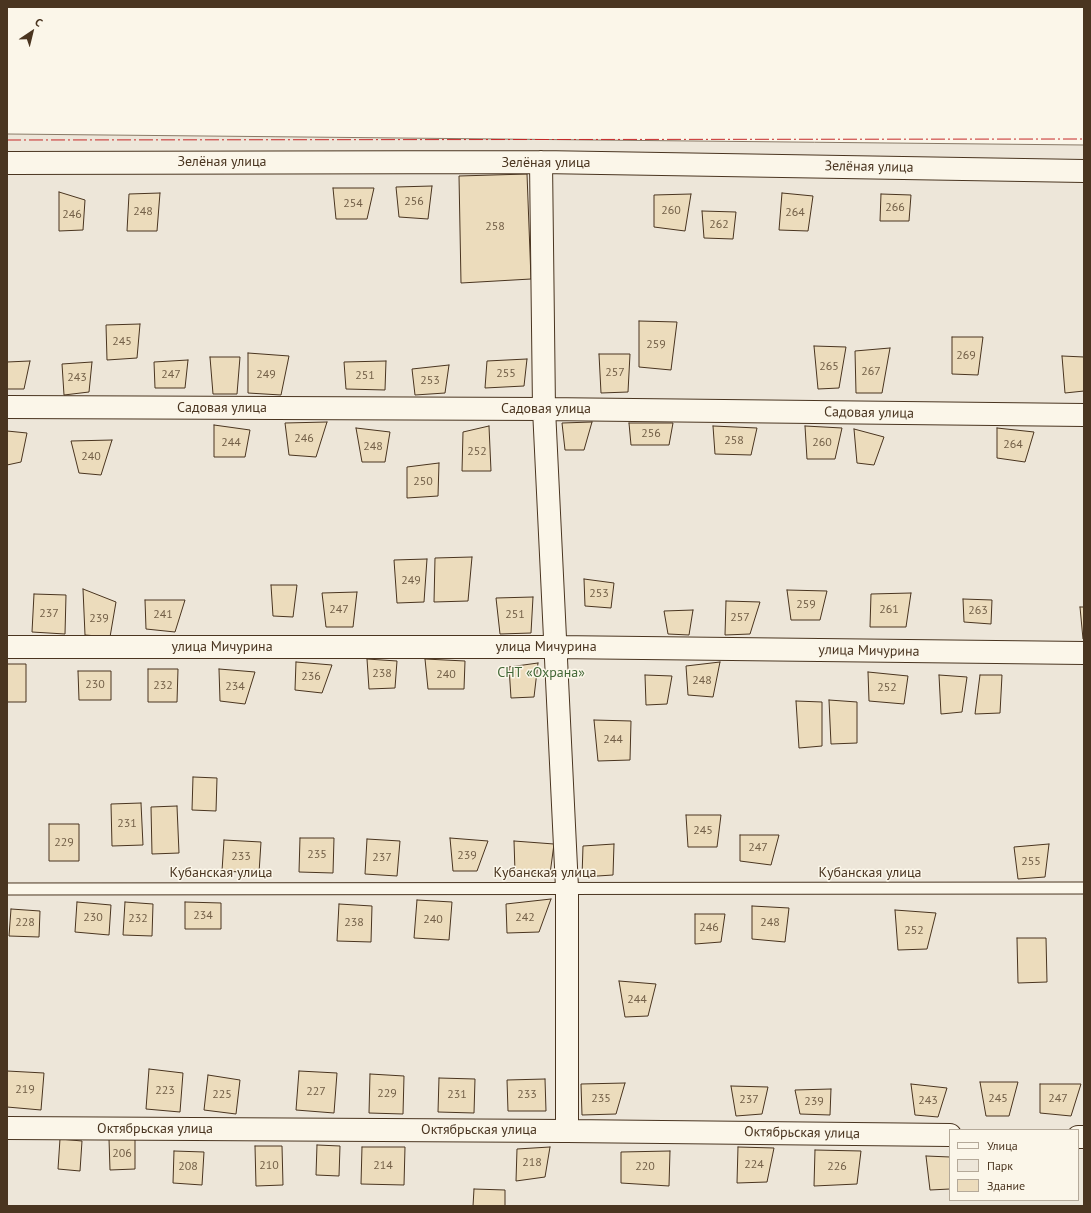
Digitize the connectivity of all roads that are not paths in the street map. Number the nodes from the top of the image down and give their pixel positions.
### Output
1 (7, 162) edge
2 (541, 162) junction
3 (1084, 171) edge
4 (7, 407) edge
5 (544, 409) junction
6 (1084, 415) edge
7 (7, 647) edge
8 (555, 647) junction
9 (1084, 654) edge
10 (567, 888) junction
11 (1084, 888) edge
12 (7, 889) edge
13 (7, 1128) edge
14 (567, 1131) junction
15 (949, 1135) edge

1 - 2 street, Зелёная улица
2 - 3 street, Зелёная улица
2 - 5 street
4 - 5 street, Садовая улица
5 - 6 street, Садовая улица
5 - 8 street
7 - 8 street, улица Мичурина
8 - 9 street, улица Мичурина
8 - 10 street
10 - 11 lane, Кубанская улица
10 - 12 lane, Кубанская улица
10 - 14 street
13 - 14 street, Октябрьская улица
14 - 15 street, Октябрьская улица

